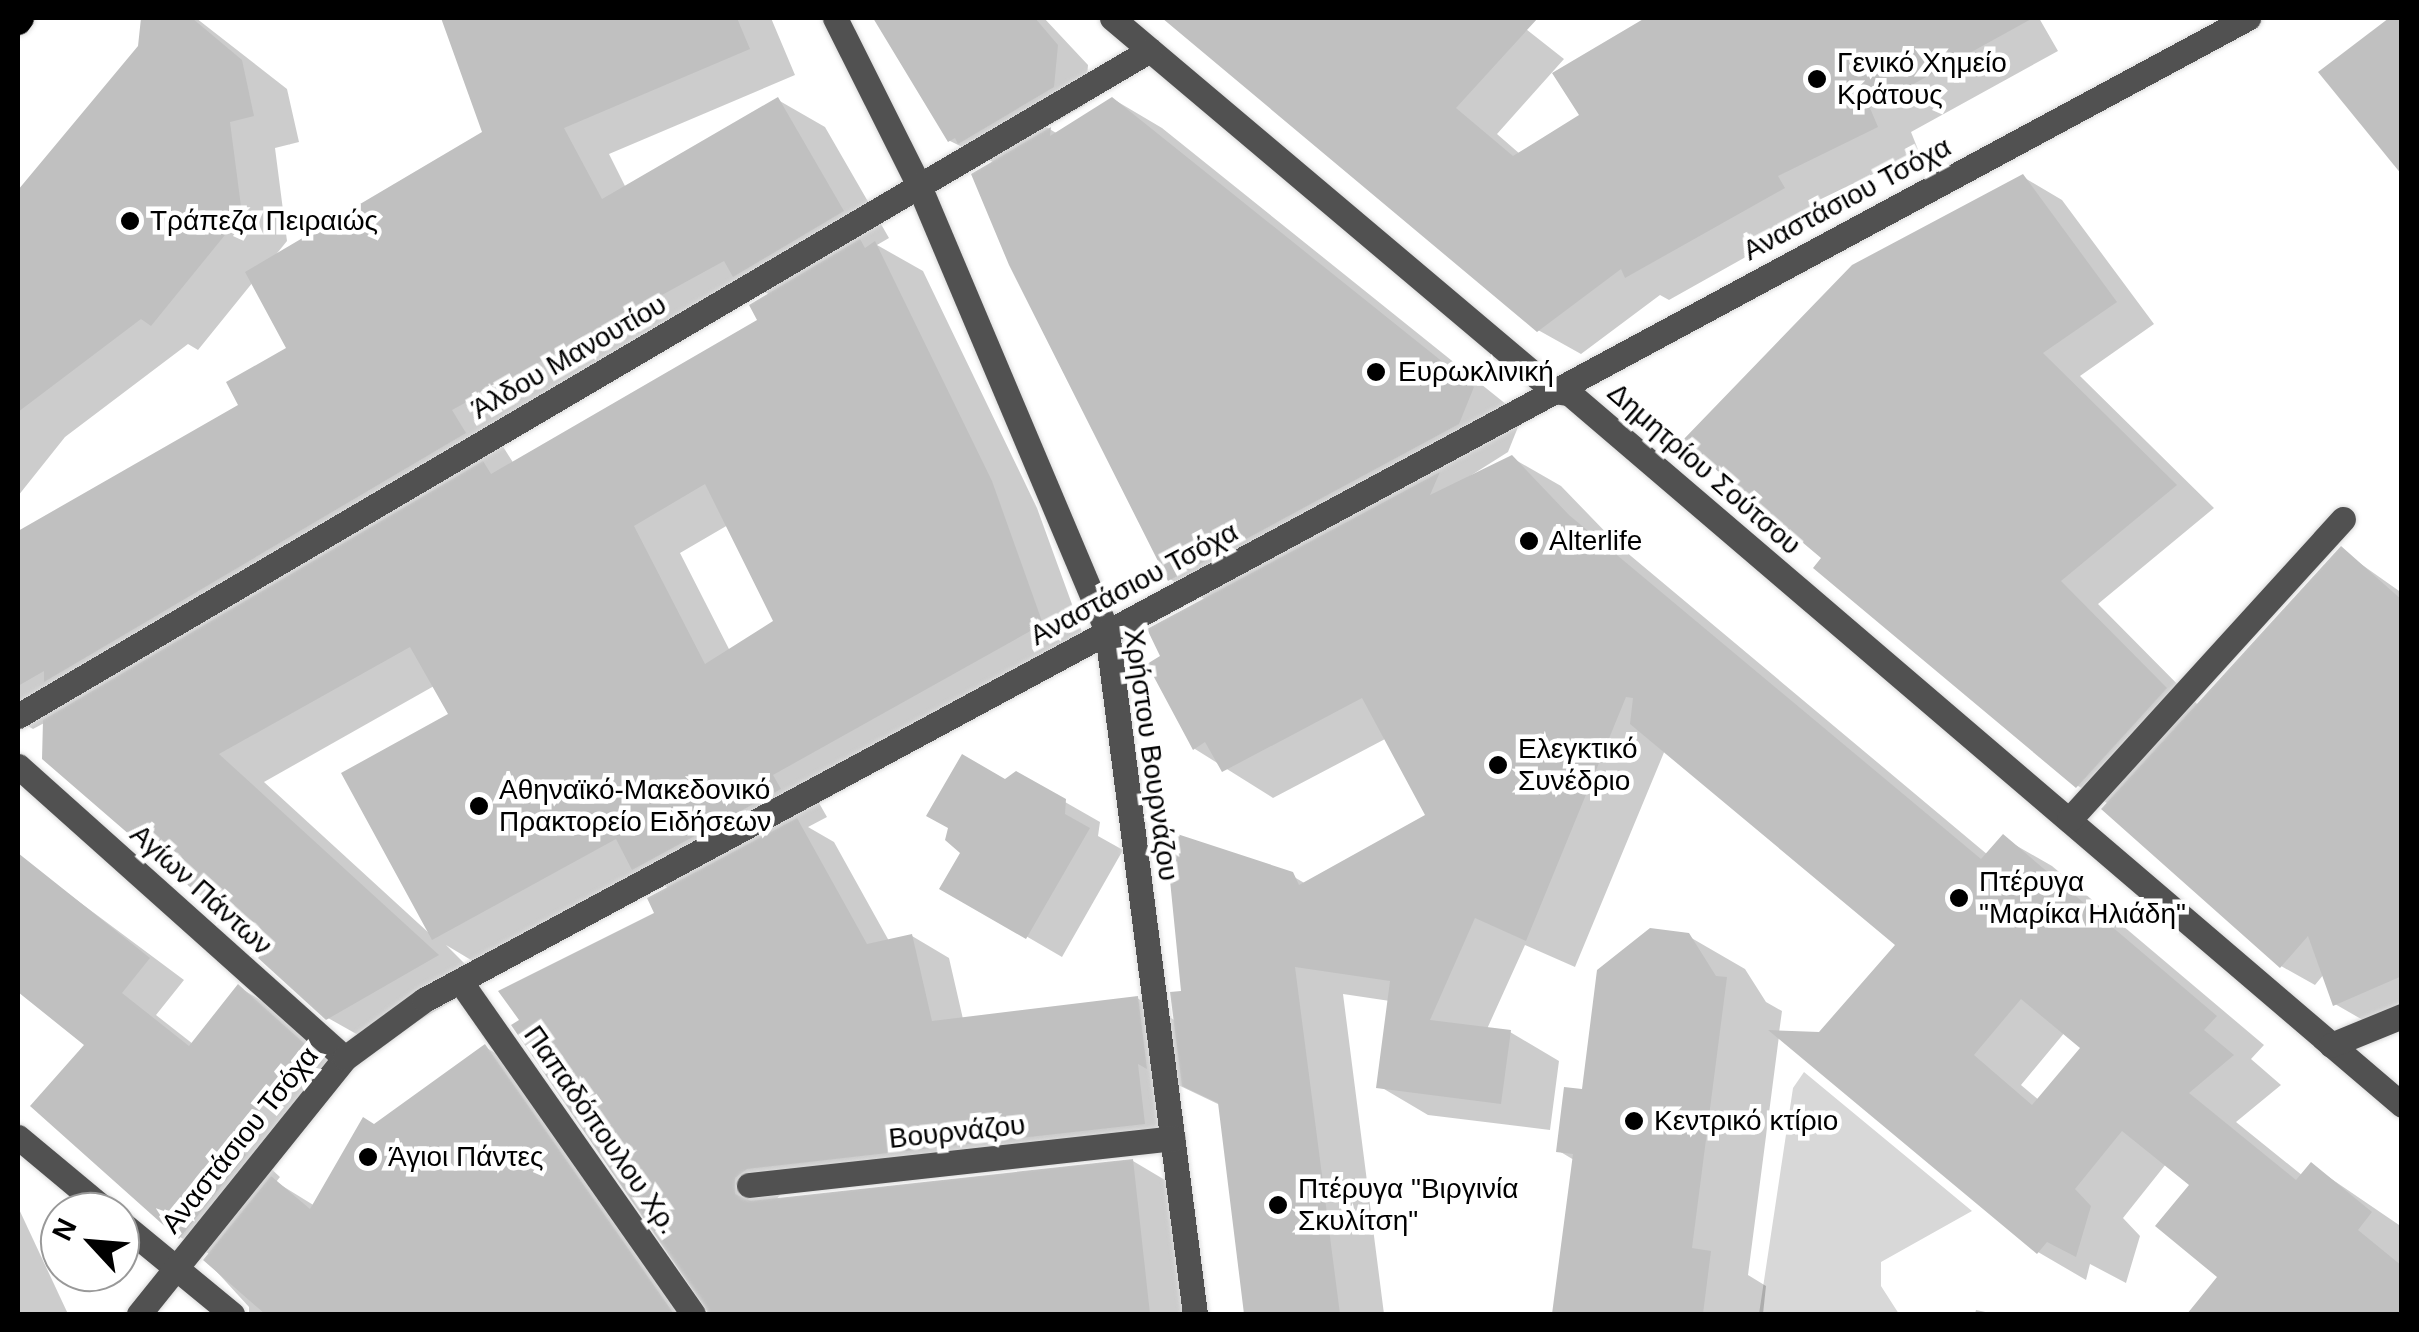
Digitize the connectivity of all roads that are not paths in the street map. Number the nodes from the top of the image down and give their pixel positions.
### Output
1 (835, 18) edge
2 (1112, 18) edge
3 (2248, 18) edge
4 (1150, 50) junction
5 (918, 186) junction
6 (1554, 392) junction
7 (2343, 519) dead end
8 (1107, 632) junction
9 (18, 716) edge
10 (18, 766) edge
11 (2069, 820) junction
12 (460, 980) junction
13 (2402, 1016) edge
14 (2331, 1045) junction
15 (345, 1058) junction
16 (2402, 1105) edge
17 (18, 1137) edge
18 (1172, 1138) junction
19 (749, 1186) dead end
20 (84, 1192) edge
21 (140, 1238) edge
22 (176, 1268) junction
23 (139, 1314) edge
24 (232, 1314) edge
25 (693, 1314) edge
26 (1195, 1314) edge

1 - 5 street, Χρήστου Βουρνάζου
2 - 4 street, Δημητρίου Σούτσου
3 - 6 street, Αναστάσιου Τσόχα
4 - 5 street, Άλδου Μανουτίου
4 - 6 street, Δημητρίου Σούτσου
5 - 8 street, Χρήστου Βουρνάζου
5 - 9 street, Άλδου Μανουτίου
6 - 8 street, Αναστάσιου Τσόχα
6 - 11 street, Δημητρίου Σούτσου
7 - 11 street
8 - 12 street, Αναστάσιου Τσόχα
8 - 18 street, Χρήστου Βουρνάζου
10 - 15 street, Αγίων Πάντων
11 - 14 street, Δημητρίου Σούτσου
12 - 15 street, Αναστάσιου Τσόχα
12 - 25 street, Παπαδόπουλου Χρ.
13 - 14 street
14 - 16 street, Δημητρίου Σούτσου
15 - 22 street, Αναστάσιου Τσόχα
17 - 20 street
18 - 19 street, Βουρνάζου
18 - 26 street, Χρήστου Βουρνάζου
21 - 22 street
22 - 23 street, Αναστάσιου Τσόχα
22 - 24 street

